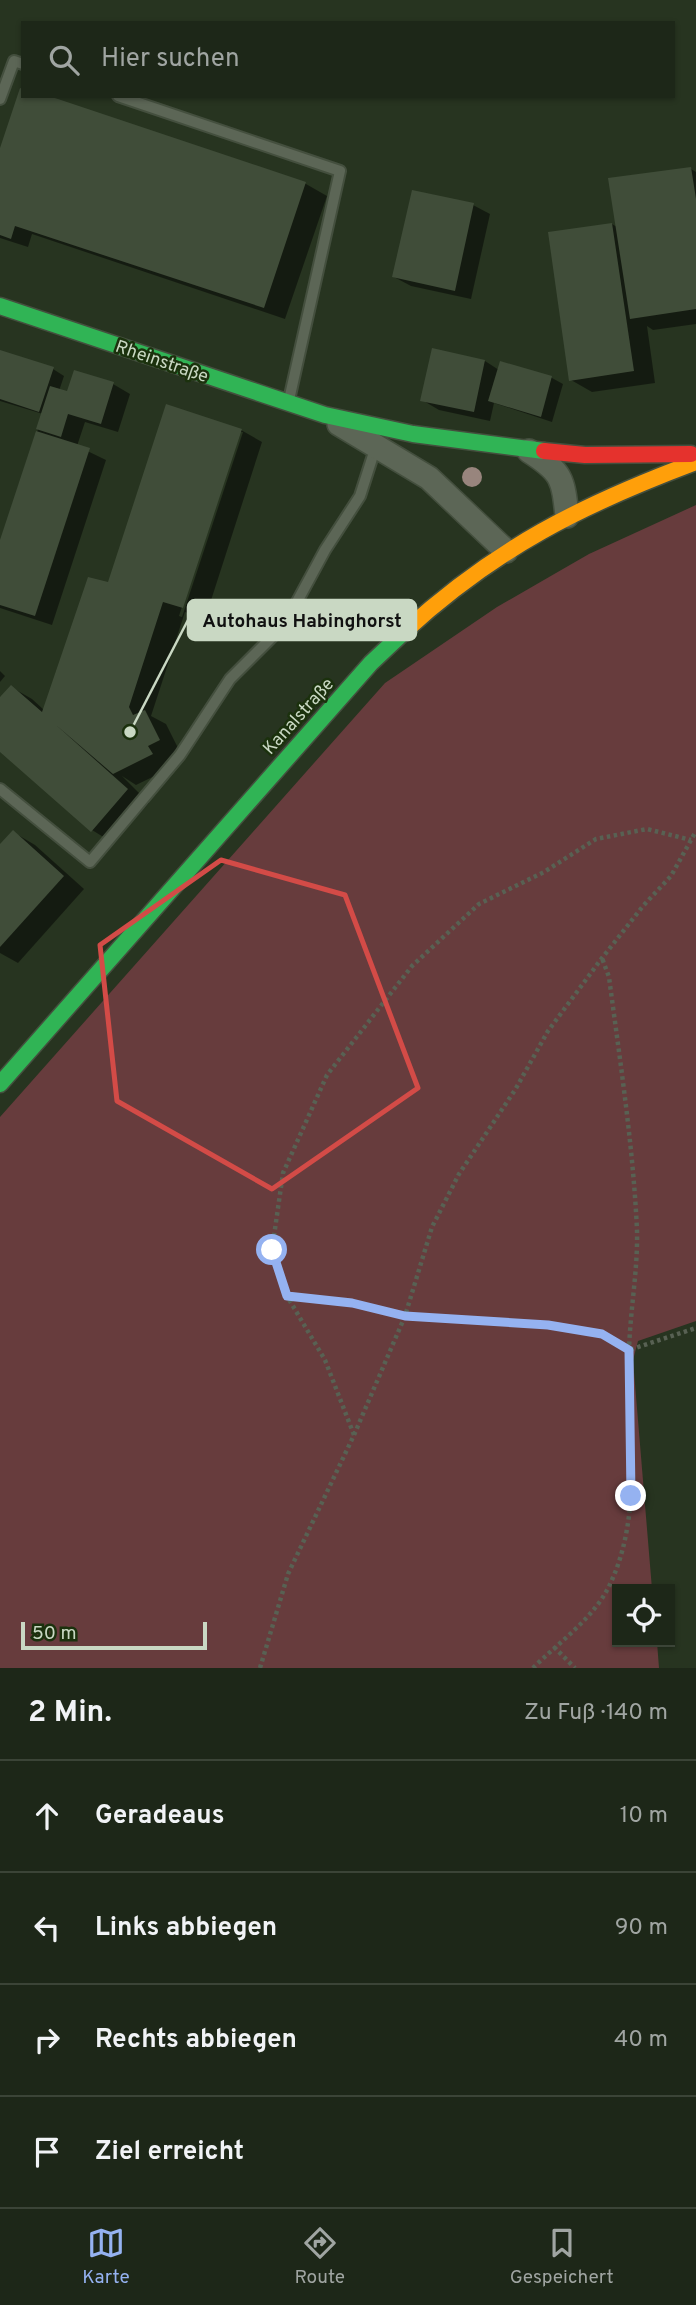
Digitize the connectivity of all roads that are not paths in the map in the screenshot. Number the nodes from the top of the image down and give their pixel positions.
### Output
1 (21, 63) edge
2 (124, 98) edge
3 (0, 99) edge
4 (0, 306) edge
5 (288, 403) junction
6 (325, 415) junction
7 (376, 446) junction
8 (527, 450) junction
9 (696, 453) edge
10 (696, 462) edge
11 (567, 516) junction
12 (506, 551) junction
13 (0, 789) edge
14 (0, 1084) edge

1 - 3 lane
2 - 5 lane
4 - 5 main road, Rheinstraße
5 - 6 main road, Rheinstraße
6 - 7 street, Rheinstraße
6 - 8 main road, Rheinstraße
7 - 12 street, Rheinstraße
7 - 13 lane
8 - 9 main road, Rheinstraße
8 - 11 street, Rheinstraße
10 - 11 main road, Kanalstraße
11 - 12 main road, Kanalstraße
12 - 14 main road, Kanalstraße

